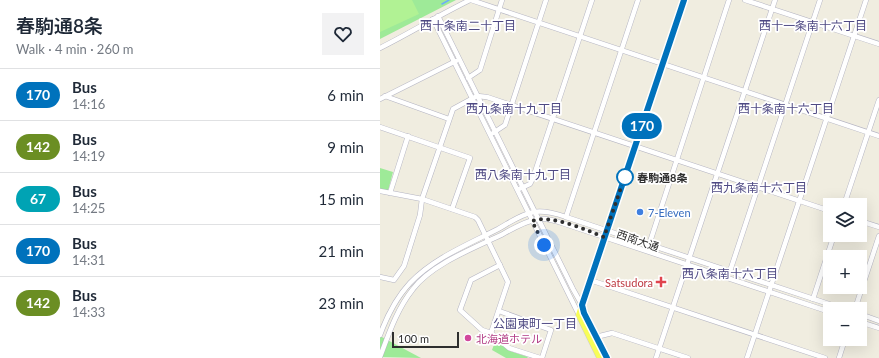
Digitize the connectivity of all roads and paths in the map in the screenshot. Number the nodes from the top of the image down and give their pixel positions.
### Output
1 (471, 0) edge
2 (502, 0) edge
3 (546, 0) edge
4 (592, 0) edge
5 (638, 0) edge
6 (684, 0) edge
7 (729, 0) edge
8 (745, 0) edge
9 (775, 0) edge
10 (820, 0) edge
11 (866, 0) edge
12 (772, 9) junction
13 (499, 10) junction
14 (438, 16) junction
15 (433, 19) junction
16 (539, 22) junction
17 (813, 22) junction
18 (854, 36) junction
19 (580, 37) junction
20 (879, 44) edge
21 (380, 48) edge
22 (622, 51) junction
23 (459, 60) junction
24 (454, 62) junction
25 (663, 64) junction
26 (468, 78) junction
27 (704, 78) junction
28 (745, 91) junction
29 (382, 97) edge
30 (474, 97) junction
31 (879, 100) edge
32 (512, 105) junction
33 (786, 105) junction
34 (449, 118) junction
35 (554, 119) junction
36 (827, 119) junction
37 (380, 127) edge
38 (495, 132) junction
39 (594, 132) junction
40 (868, 132) junction
41 (490, 135) junction
42 (408, 136) junction
43 (879, 136) edge
44 (635, 146) junction
45 (440, 147) junction
46 (676, 160) junction
47 (718, 174) junction
48 (759, 187) junction
49 (519, 189) junction
50 (380, 191) edge
51 (390, 193) junction
52 (846, 198) edge
53 (422, 199) junction
54 (800, 201) junction
55 (823, 209) edge
56 (452, 210) junction
57 (534, 212) junction
58 (529, 214) junction
59 (566, 217) junction
60 (538, 219) junction
61 (532, 221) junction
62 (867, 223) edge
63 (879, 227) edge
64 (607, 230) junction
65 (485, 235) junction
66 (879, 236) edge
67 (604, 237) junction
68 (488, 241) junction
69 (832, 242) edge
70 (649, 245) junction
71 (690, 258) junction
72 (500, 265) junction
73 (688, 265) junction
74 (730, 272) junction
75 (380, 277) edge
76 (590, 280) junction
77 (772, 285) junction
78 (769, 292) junction
79 (813, 299) junction
80 (823, 302) edge
81 (857, 302) edge
82 (582, 305) junction
83 (672, 307) junction
84 (823, 310) edge
85 (499, 311) junction
86 (579, 315) junction
87 (867, 317) edge
88 (879, 321) edge
89 (867, 324) edge
90 (879, 328) edge
91 (491, 333) junction
92 (755, 334) junction
93 (380, 335) edge
94 (596, 337) junction
95 (842, 346) edge
96 (659, 348) junction
97 (381, 357) edge
98 (530, 357) edge
99 (541, 358) edge
100 (600, 358) edge
101 (607, 358) edge
102 (656, 358) edge
103 (688, 358) edge
104 (747, 358) edge
105 (825, 358) edge
106 (838, 358) edge

1 - 13 street
1 - 14 street
2 - 13 street
3 - 16 street
4 - 19 street
5 - 22 street
6 - 25 main road
7 - 27 street
8 - 12 street
9 - 12 street
10 - 17 street
11 - 18 street
12 - 17 street
12 - 28 street
13 - 16 street
13 - 26 street
14 - 15 street
14 - 23 street
15 - 21 street
15 - 24 street
16 - 19 street
16 - 32 street
17 - 18 street
17 - 33 street
18 - 20 street
18 - 36 street
19 - 22 street
19 - 35 street
22 - 25 street
22 - 39 street
23 - 24 street
23 - 26 street
24 - 29 street
24 - 30 street
25 - 27 street
25 - 44 main road
26 - 30 street
27 - 28 street
27 - 46 street
28 - 33 street
28 - 47 street
29 - 34 street
30 - 32 street
30 - 34 street
30 - 38 street
30 - 41 street
31 - 40 street
32 - 35 street
32 - 38 street
33 - 36 street
33 - 48 street
34 - 45 street
35 - 39 street
35 - 49 street
36 - 40 street
36 - 54 street
37 - 42 street
38 - 41 street
38 - 49 street
39 - 44 street
39 - 59 street
40 - 43 street
40 - 52 street
41 - 49 street
42 - 45 street
42 - 51 street
44 - 46 street
44 - 64 main road
45 - 53 street
45 - 56 street
46 - 47 street
46 - 70 street
47 - 48 street
47 - 71 street
48 - 54 street
48 - 74 street
49 - 57 street
49 - 58 street
50 - 51 street
51 - 53 street
53 - 56 street
53 - 75 street
54 - 55 street
54 - 77 street
56 - 65 street
57 - 58 street, 西南大通
57 - 59 street, 西南大通
57 - 60 street
58 - 61 street
58 - 65 street, 西南大通
59 - 64 street, 西南大通
60 - 61 street, 西南大通
60 - 67 street, 西南大通
60 - 82 street
61 - 68 street, 西南大通
61 - 86 street
62 - 63 street
64 - 67 main road
64 - 70 street, 西南大通
65 - 68 street
65 - 93 street, 西南大通
66 - 81 street
67 - 73 street, 西南大通
67 - 76 main road
68 - 72 street
68 - 97 street, 西南大通
69 - 79 street
70 - 71 street, 西南大通
71 - 73 street
71 - 74 street, 西南大通
72 - 85 street
72 - 91 street
73 - 78 street, 西南大通
73 - 83 street
74 - 77 street, 西南大通
76 - 82 main road
76 - 83 street
77 - 78 street
77 - 79 street, 西南大通
78 - 84 street, 西南大通
78 - 92 street
79 - 80 street, 西南大通
82 - 86 main road
82 - 94 main road
83 - 92 street
83 - 96 street
85 - 91 street
85 - 99 street
86 - 100 main road
87 - 88 street
89 - 90 street
91 - 98 street
92 - 104 street
92 - 105 street
94 - 96 street
94 - 101 main road
95 - 106 street
96 - 102 street
96 - 103 street
98 - 99 street

